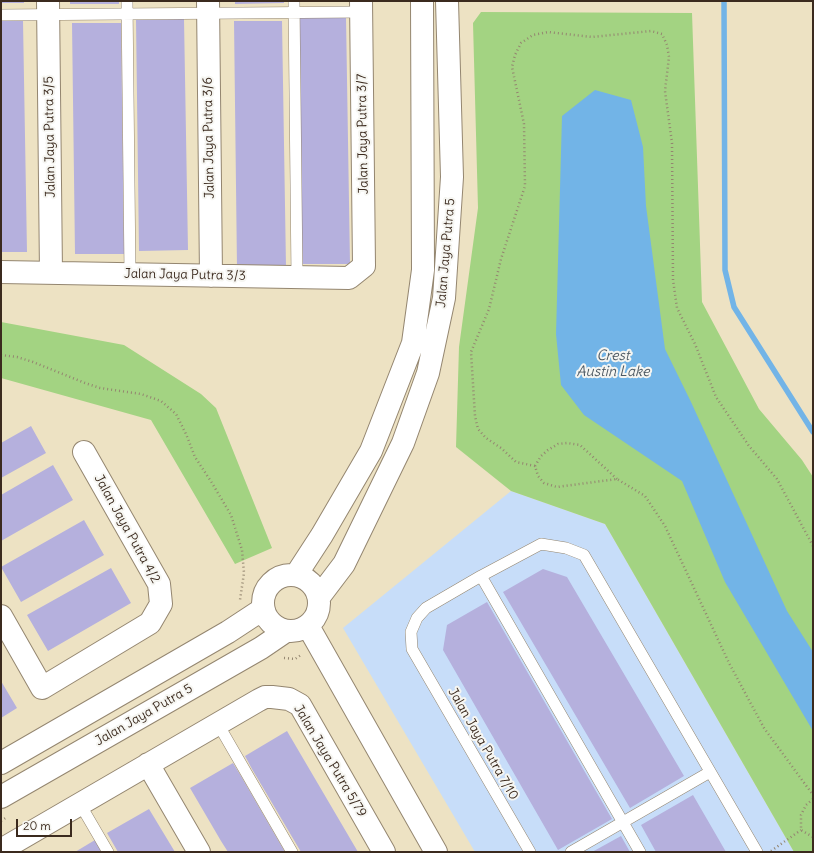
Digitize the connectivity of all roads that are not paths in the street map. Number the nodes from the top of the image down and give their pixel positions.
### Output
1 (127, 1) edge
2 (294, 1) edge
3 (422, 1) edge
4 (447, 1) edge
5 (208, 7) edge
6 (361, 7) edge
7 (48, 8) edge
8 (294, 13) junction
9 (1, 14) edge
10 (127, 14) junction
11 (364, 266) joint
12 (1, 272) edge
13 (52, 273) junction
14 (130, 274) junction
15 (211, 276) junction
16 (297, 277) junction
17 (84, 452) dead end
18 (296, 575) junction
19 (481, 576) junction
20 (319, 597) junction
21 (264, 609) junction
22 (1, 616) edge
23 (308, 626) junction
24 (286, 631) junction
25 (218, 724) junction
26 (1, 763) edge
27 (148, 764) junction
28 (710, 772) junction
29 (1, 797) edge
30 (80, 804) junction
31 (623, 822) junction
32 (7, 849) edge
33 (108, 852) edge
34 (199, 852) edge
35 (292, 852) edge
36 (384, 852) edge
37 (436, 852) edge
38 (530, 852) edge
39 (571, 852) edge
40 (640, 852) edge
41 (757, 852) edge

1 - 10 lane
2 - 8 lane
3 - 18 street, Jalan Jaya Putra 5
4 - 20 street, Jalan Jaya Putra 5
5 - 8 lane
5 - 10 lane
5 - 15 street, Jalan Jaya Putra 3/6
6 - 8 lane
6 - 11 street, Jalan Jaya Putra 3/7
7 - 9 lane
7 - 10 lane
7 - 13 street, Jalan Jaya Putra 3/5
8 - 16 lane
10 - 14 lane
11 - 16 street, Jalan Jaya Putra 3/3
12 - 13 street, Jalan Jaya Putra 3/3
13 - 14 street, Jalan Jaya Putra 3/3
14 - 15 street, Jalan Jaya Putra 3/3
15 - 16 street, Jalan Jaya Putra 3/3
17 - 22 street, Jalan Jaya Putra 4/2
18 - 20 street
18 - 21 street
19 - 28 lane
19 - 31 lane
19 - 38 lane, Jalan Jaya Putra 7/10
20 - 23 street
21 - 24 street
21 - 26 street
23 - 24 street
23 - 37 street
24 - 29 street, Jalan Jaya Putra 5
25 - 27 street
25 - 35 lane
25 - 36 street, Jalan Jaya Putra 5/79
27 - 30 street
27 - 34 street
28 - 31 lane
28 - 41 lane
30 - 32 street
30 - 33 lane
31 - 39 lane
31 - 40 lane

